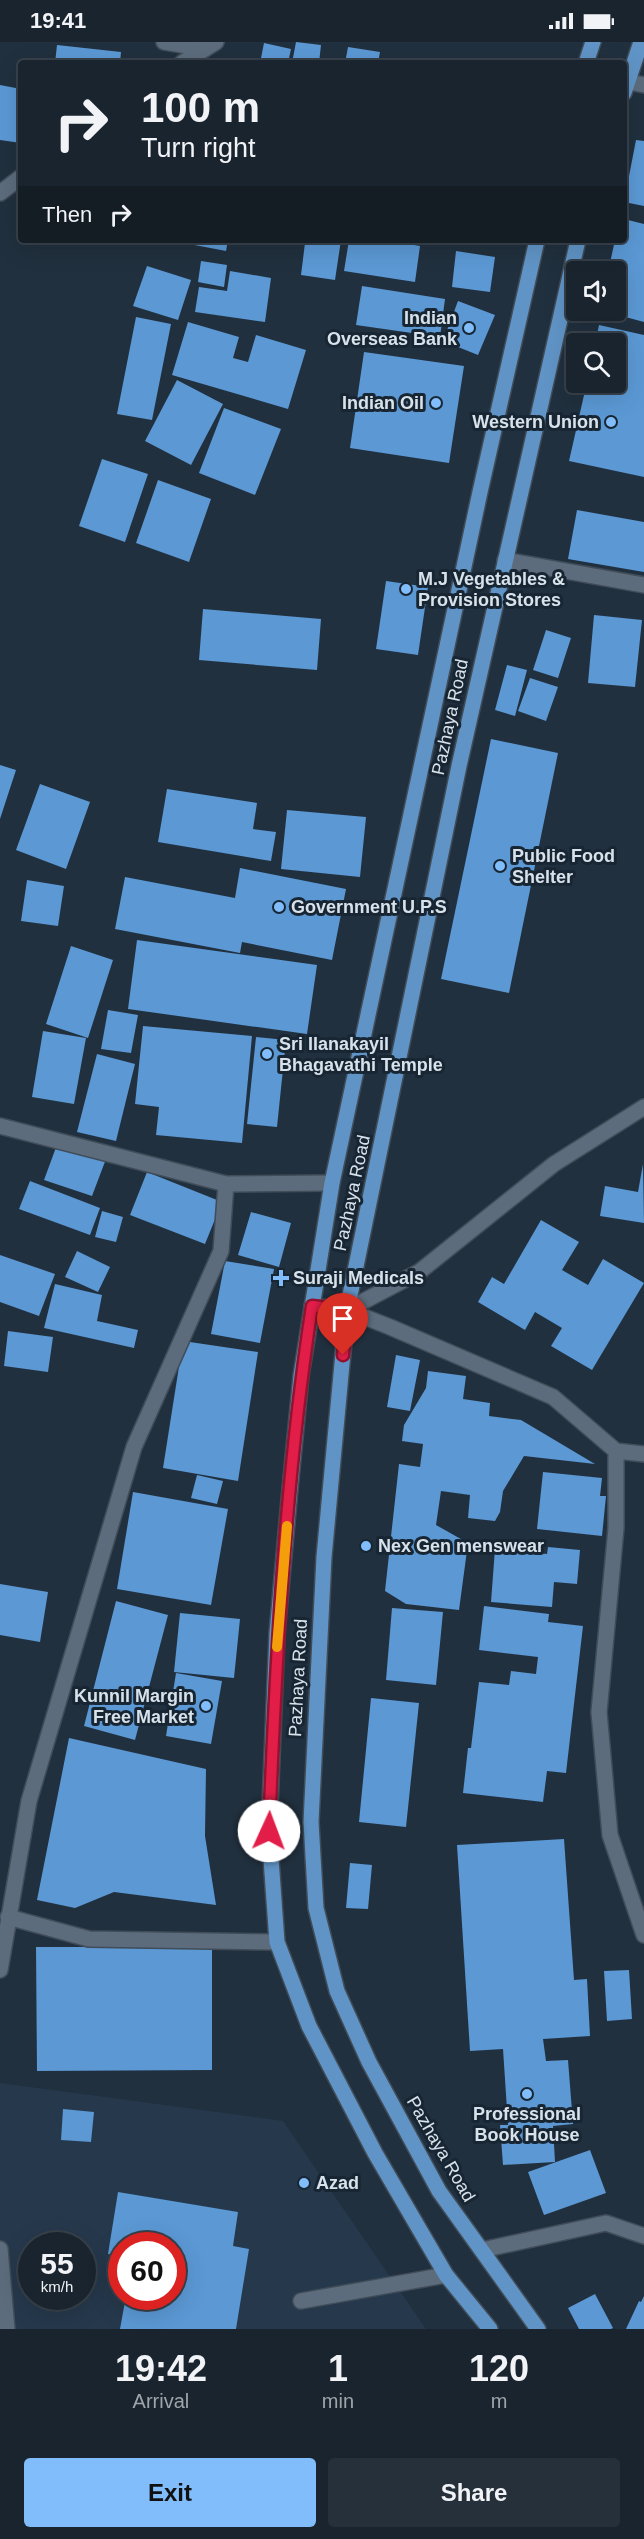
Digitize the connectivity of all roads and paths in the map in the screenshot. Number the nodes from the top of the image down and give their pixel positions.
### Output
1 (164, 42) edge
2 (593, 42) edge
3 (641, 42) edge
4 (210, 46) edge
5 (187, 60) edge
6 (587, 60) edge
7 (627, 84) edge
8 (644, 85) edge
9 (627, 87) edge
10 (18, 179) edge
11 (0, 193) edge
12 (536, 243) edge
13 (577, 243) edge
14 (505, 560) junction
15 (644, 585) edge
16 (644, 1107) edge
17 (0, 1126) edge
18 (332, 1183) junction
19 (226, 1184) junction
20 (312, 1306) junction
21 (347, 1310) junction
22 (616, 1451) junction
23 (644, 1454) edge
24 (8, 1917) junction
25 (644, 1935) edge
26 (277, 1942) junction
27 (0, 1970) edge
28 (644, 2236) edge
29 (0, 2249) edge
30 (482, 2250) junction
31 (446, 2275) junction
32 (301, 2301) dead end
33 (8, 2329) edge
34 (490, 2329) edge
35 (538, 2329) edge

1 - 4 street
2 - 6 main road
3 - 7 main road
4 - 5 street
8 - 9 street
10 - 11 street
12 - 18 main road
13 - 14 main road, Pazhaya Road
14 - 15 street
14 - 21 main road, Pazhaya Road
16 - 21 street
17 - 19 street
18 - 19 street
18 - 20 main road
19 - 24 street
20 - 21 street
20 - 26 main road
21 - 22 street
21 - 30 main road, Pazhaya Road
22 - 23 street
22 - 25 street
24 - 26 street
24 - 27 street
26 - 31 main road
28 - 30 street
29 - 33 street
30 - 35 main road, Pazhaya Road
31 - 32 street
31 - 34 main road

